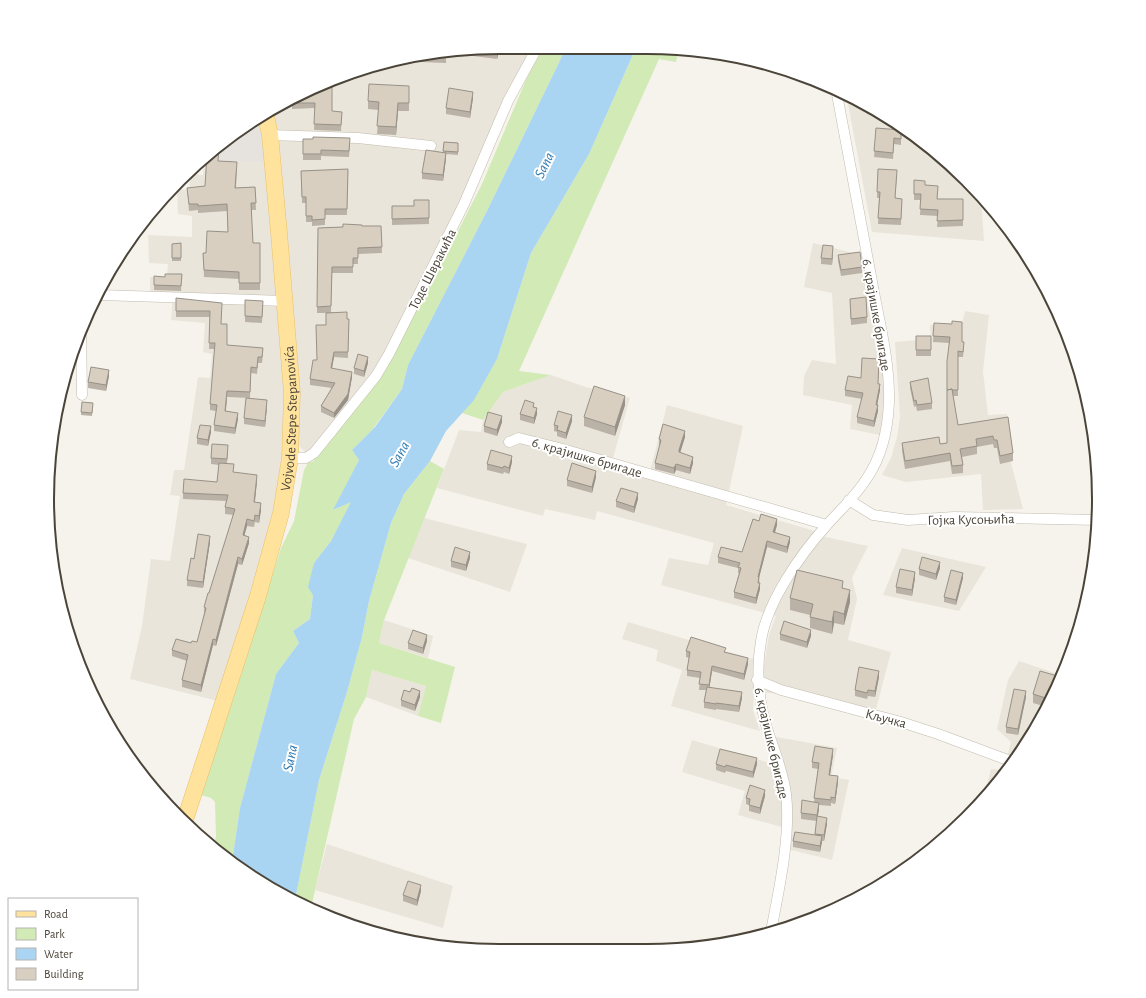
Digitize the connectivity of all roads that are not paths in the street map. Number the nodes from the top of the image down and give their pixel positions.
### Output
1 (534, 54) edge
2 (838, 97) edge
3 (267, 120) edge
4 (270, 136) junction
5 (431, 146) dead end
6 (104, 295) edge
7 (284, 301) junction
8 (81, 347) edge
9 (82, 395) dead end
10 (509, 442) dead end
11 (290, 458) junction
12 (850, 500) junction
13 (1091, 520) edge
14 (827, 525) junction
15 (757, 680) junction
16 (1007, 760) edge
17 (186, 816) edge
18 (772, 926) edge

1 - 11 street, Тоде Швракића
2 - 12 street, 6. крајишке бригаде
3 - 4 main road, Vojvode Stepe Stepanovića
4 - 5 street
4 - 7 main road, Vojvode Stepe Stepanovića
6 - 7 street
7 - 11 main road, Vojvode Stepe Stepanovića
8 - 9 street
10 - 14 street, 6. крајишке бригаде
11 - 17 main road, Vojvode Stepe Stepanovića
12 - 13 street, Гојка Кусоњића
12 - 14 street, 6. крајишке бригаде
14 - 15 street, 6. крајишке бригаде
15 - 16 street, Кључка
15 - 18 street, 6. крајишке бригаде

